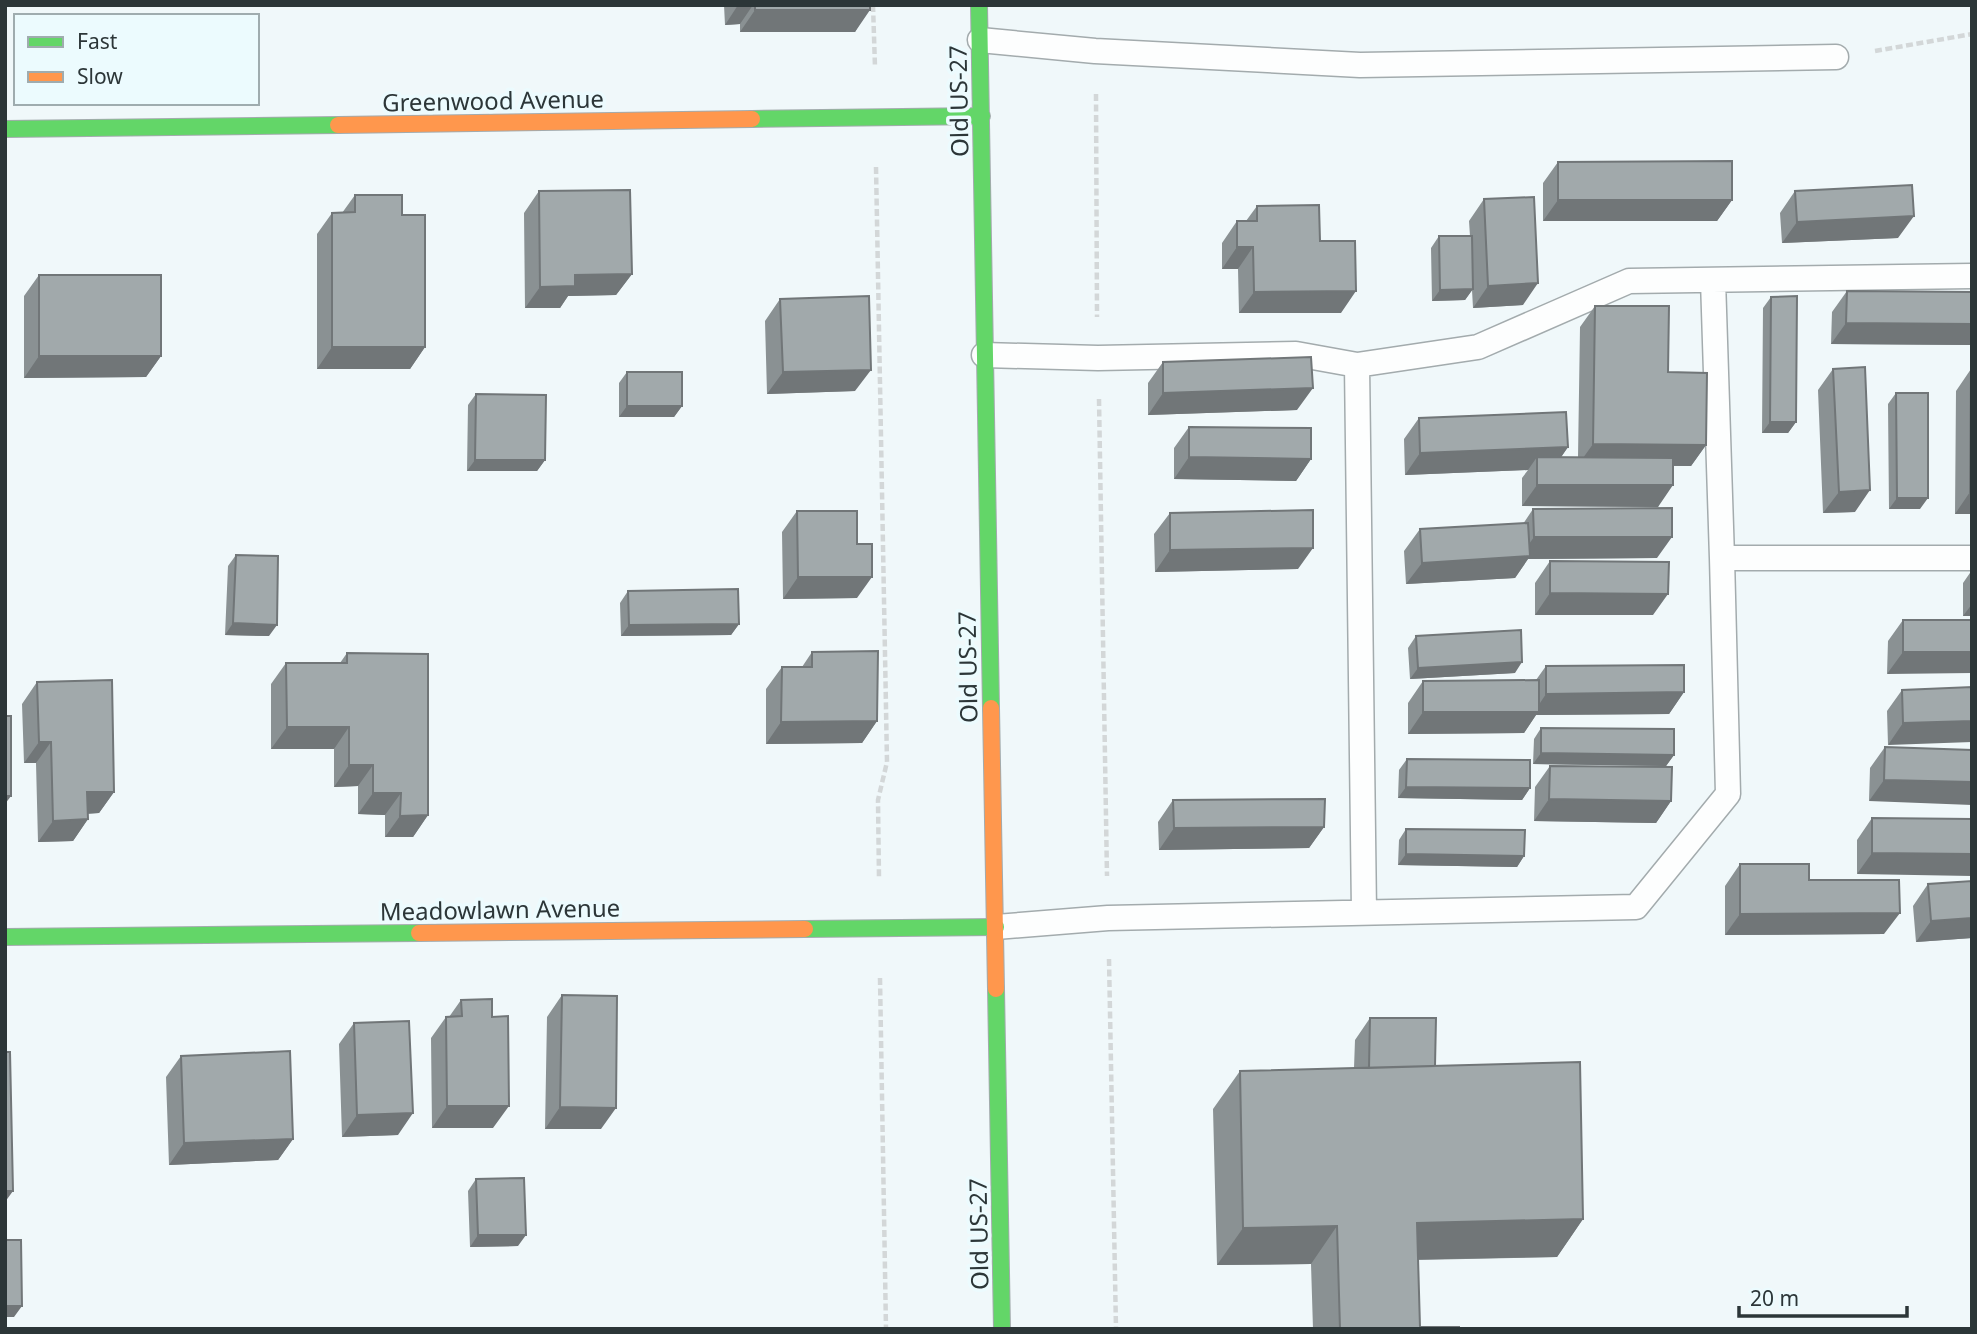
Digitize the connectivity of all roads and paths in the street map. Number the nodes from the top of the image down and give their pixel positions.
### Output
1 (873, 5) edge
2 (979, 5) edge
3 (1972, 34) edge
4 (980, 40) junction
5 (1095, 51) junction
6 (1836, 58) joint
7 (982, 116) junction
8 (876, 117) junction
9 (5, 129) edge
10 (1972, 276) edge
11 (1713, 280) junction
12 (984, 355) junction
13 (1098, 358) junction
14 (1357, 365) junction
15 (1722, 558) junction
16 (1972, 558) edge
17 (1364, 912) junction
18 (1108, 918) junction
19 (996, 926) junction
20 (879, 928) junction
21 (5, 937) edge
22 (886, 1329) edge
23 (1002, 1329) edge
24 (1116, 1329) edge

1 - 8 path
2 - 4 street, Old US-27
3 - 6 path
4 - 5 lane
4 - 7 street, Old US-27
5 - 6 lane
5 - 13 path
7 - 8 street, Greenwood Avenue
7 - 12 street, Old US-27
8 - 9 street, Greenwood Avenue
8 - 20 path
10 - 11 lane
11 - 14 lane
11 - 15 lane
12 - 13 lane
12 - 19 street, Old US-27
13 - 14 lane
13 - 18 path
14 - 17 lane
15 - 16 lane
15 - 17 lane
17 - 18 lane
18 - 19 lane
18 - 24 path
19 - 20 street, Meadowlawn Avenue
19 - 23 street, Old US-27
20 - 21 street, Meadowlawn Avenue
20 - 22 path

